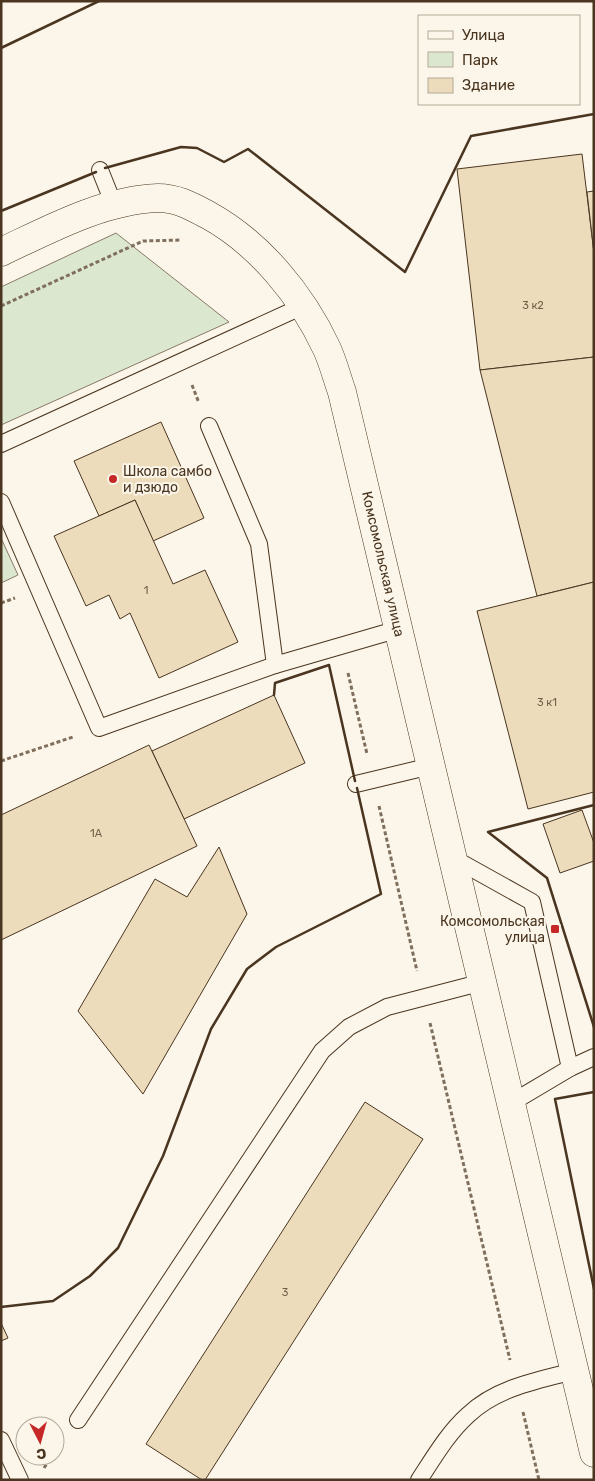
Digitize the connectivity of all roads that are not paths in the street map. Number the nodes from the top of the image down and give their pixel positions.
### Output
1 (100, 170) dead end
2 (114, 205) junction
3 (1, 252) edge
4 (303, 306) junction
5 (209, 426) road end
6 (1, 444) edge
7 (1, 502) edge
8 (399, 629) junction
9 (275, 666) junction
10 (431, 766) junction
11 (356, 784) dead end
12 (453, 858) junction
13 (483, 982) junction
14 (594, 1057) edge
15 (570, 1068) junction
16 (511, 1103) junction
17 (574, 1371) junction
18 (78, 1420) dead end
19 (1, 1440) edge
20 (594, 1453) edge
21 (20, 1480) edge
22 (419, 1480) edge

1 - 2 lane
2 - 3 street
2 - 4 street, Комсомольская улица
4 - 6 lane
4 - 8 street, Комсомольская улица
5 - 9 lane
7 - 9 lane
8 - 9 lane
8 - 10 street, Комсомольская улица
10 - 11 lane
10 - 12 street, Комсомольская улица
12 - 13 street, Комсомольская улица
12 - 15 lane
13 - 16 street, Комсомольская улица
13 - 18 lane
14 - 15 lane
15 - 16 lane
16 - 17 street, Комсомольская улица
17 - 20 street, Комсомольская улица
17 - 22 lane
19 - 21 lane

